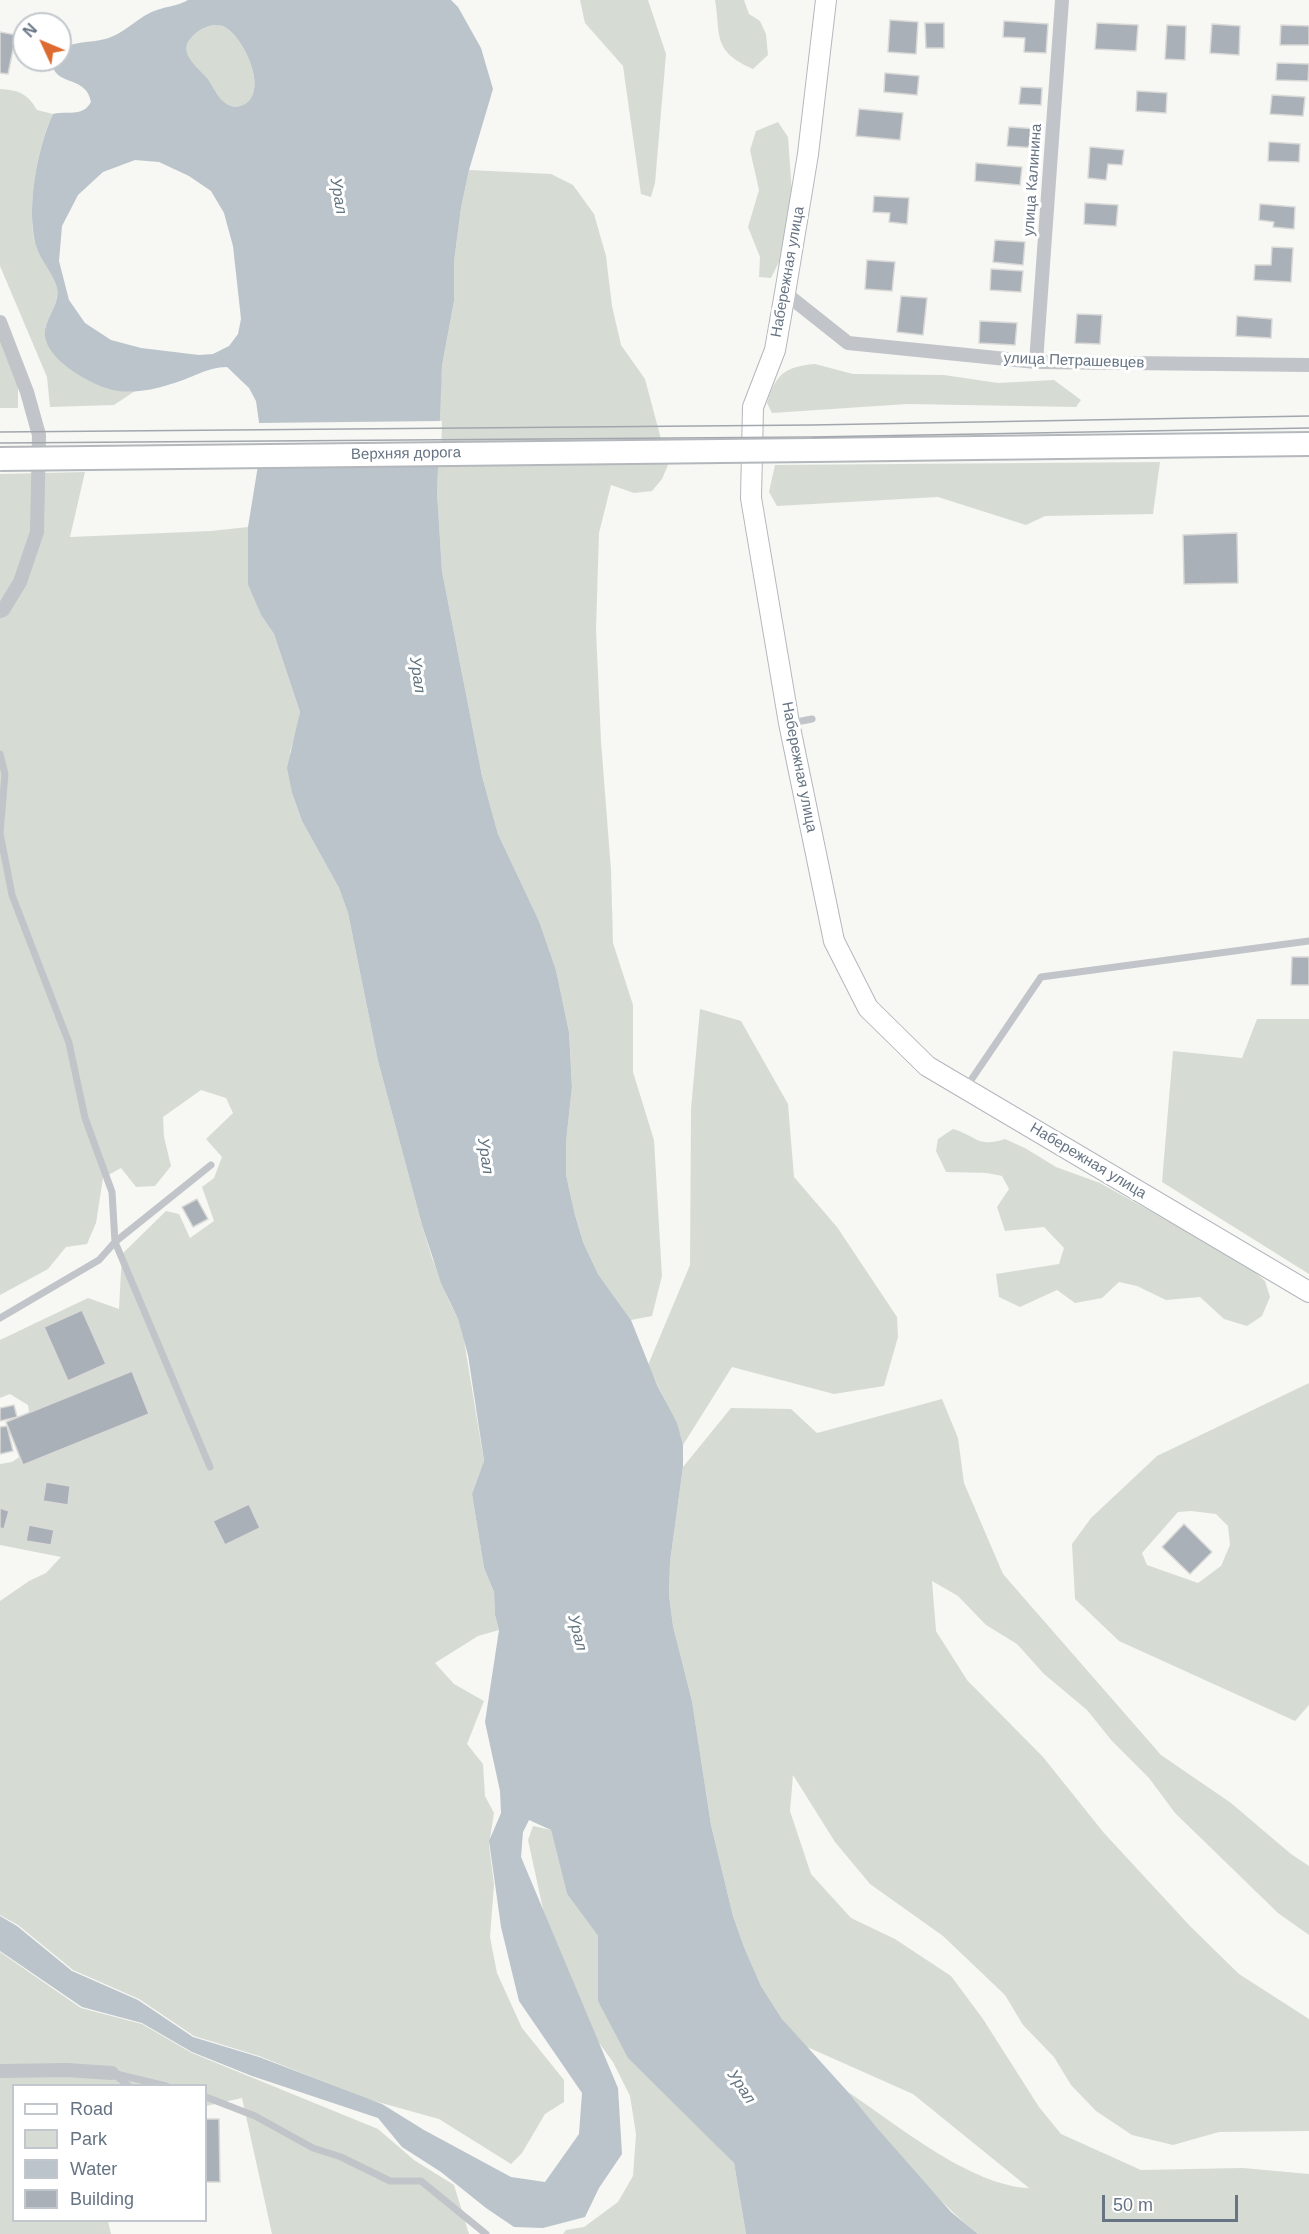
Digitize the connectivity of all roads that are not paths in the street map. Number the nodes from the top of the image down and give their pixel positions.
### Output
1 (826, 0) edge
2 (1062, 0) edge
3 (785, 293) junction
4 (0, 322) edge
5 (1036, 362) junction
6 (1309, 365) edge
7 (1309, 444) edge
8 (0, 459) edge
9 (0, 611) edge
10 (812, 719) dead end
11 (789, 723) junction
12 (0, 754) edge
13 (1309, 941) edge
14 (965, 1088) junction
15 (211, 1165) dead end
16 (116, 1242) junction
17 (1309, 1292) edge
18 (0, 1318) edge
19 (210, 1467) dead end
20 (0, 2071) edge
21 (112, 2073) junction
22 (128, 2084) edge
23 (162, 2084) edge
24 (207, 2097) edge
25 (486, 2234) edge

1 - 3 main road, Набережная улица
2 - 5 street, улица Калинина
3 - 5 street, улица Петрашевцев
3 - 11 main road, Набережная улица
4 - 9 street
5 - 6 street, улица Петрашевцев
7 - 8 main road, Верхняя дорога, bridge
10 - 11 lane
11 - 14 main road, Набережная улица
12 - 16 lane
13 - 14 lane
14 - 17 main road, Набережная улица
15 - 16 lane
16 - 18 lane
16 - 19 lane
20 - 21 street
21 - 22 lane
21 - 23 lane
24 - 25 lane

